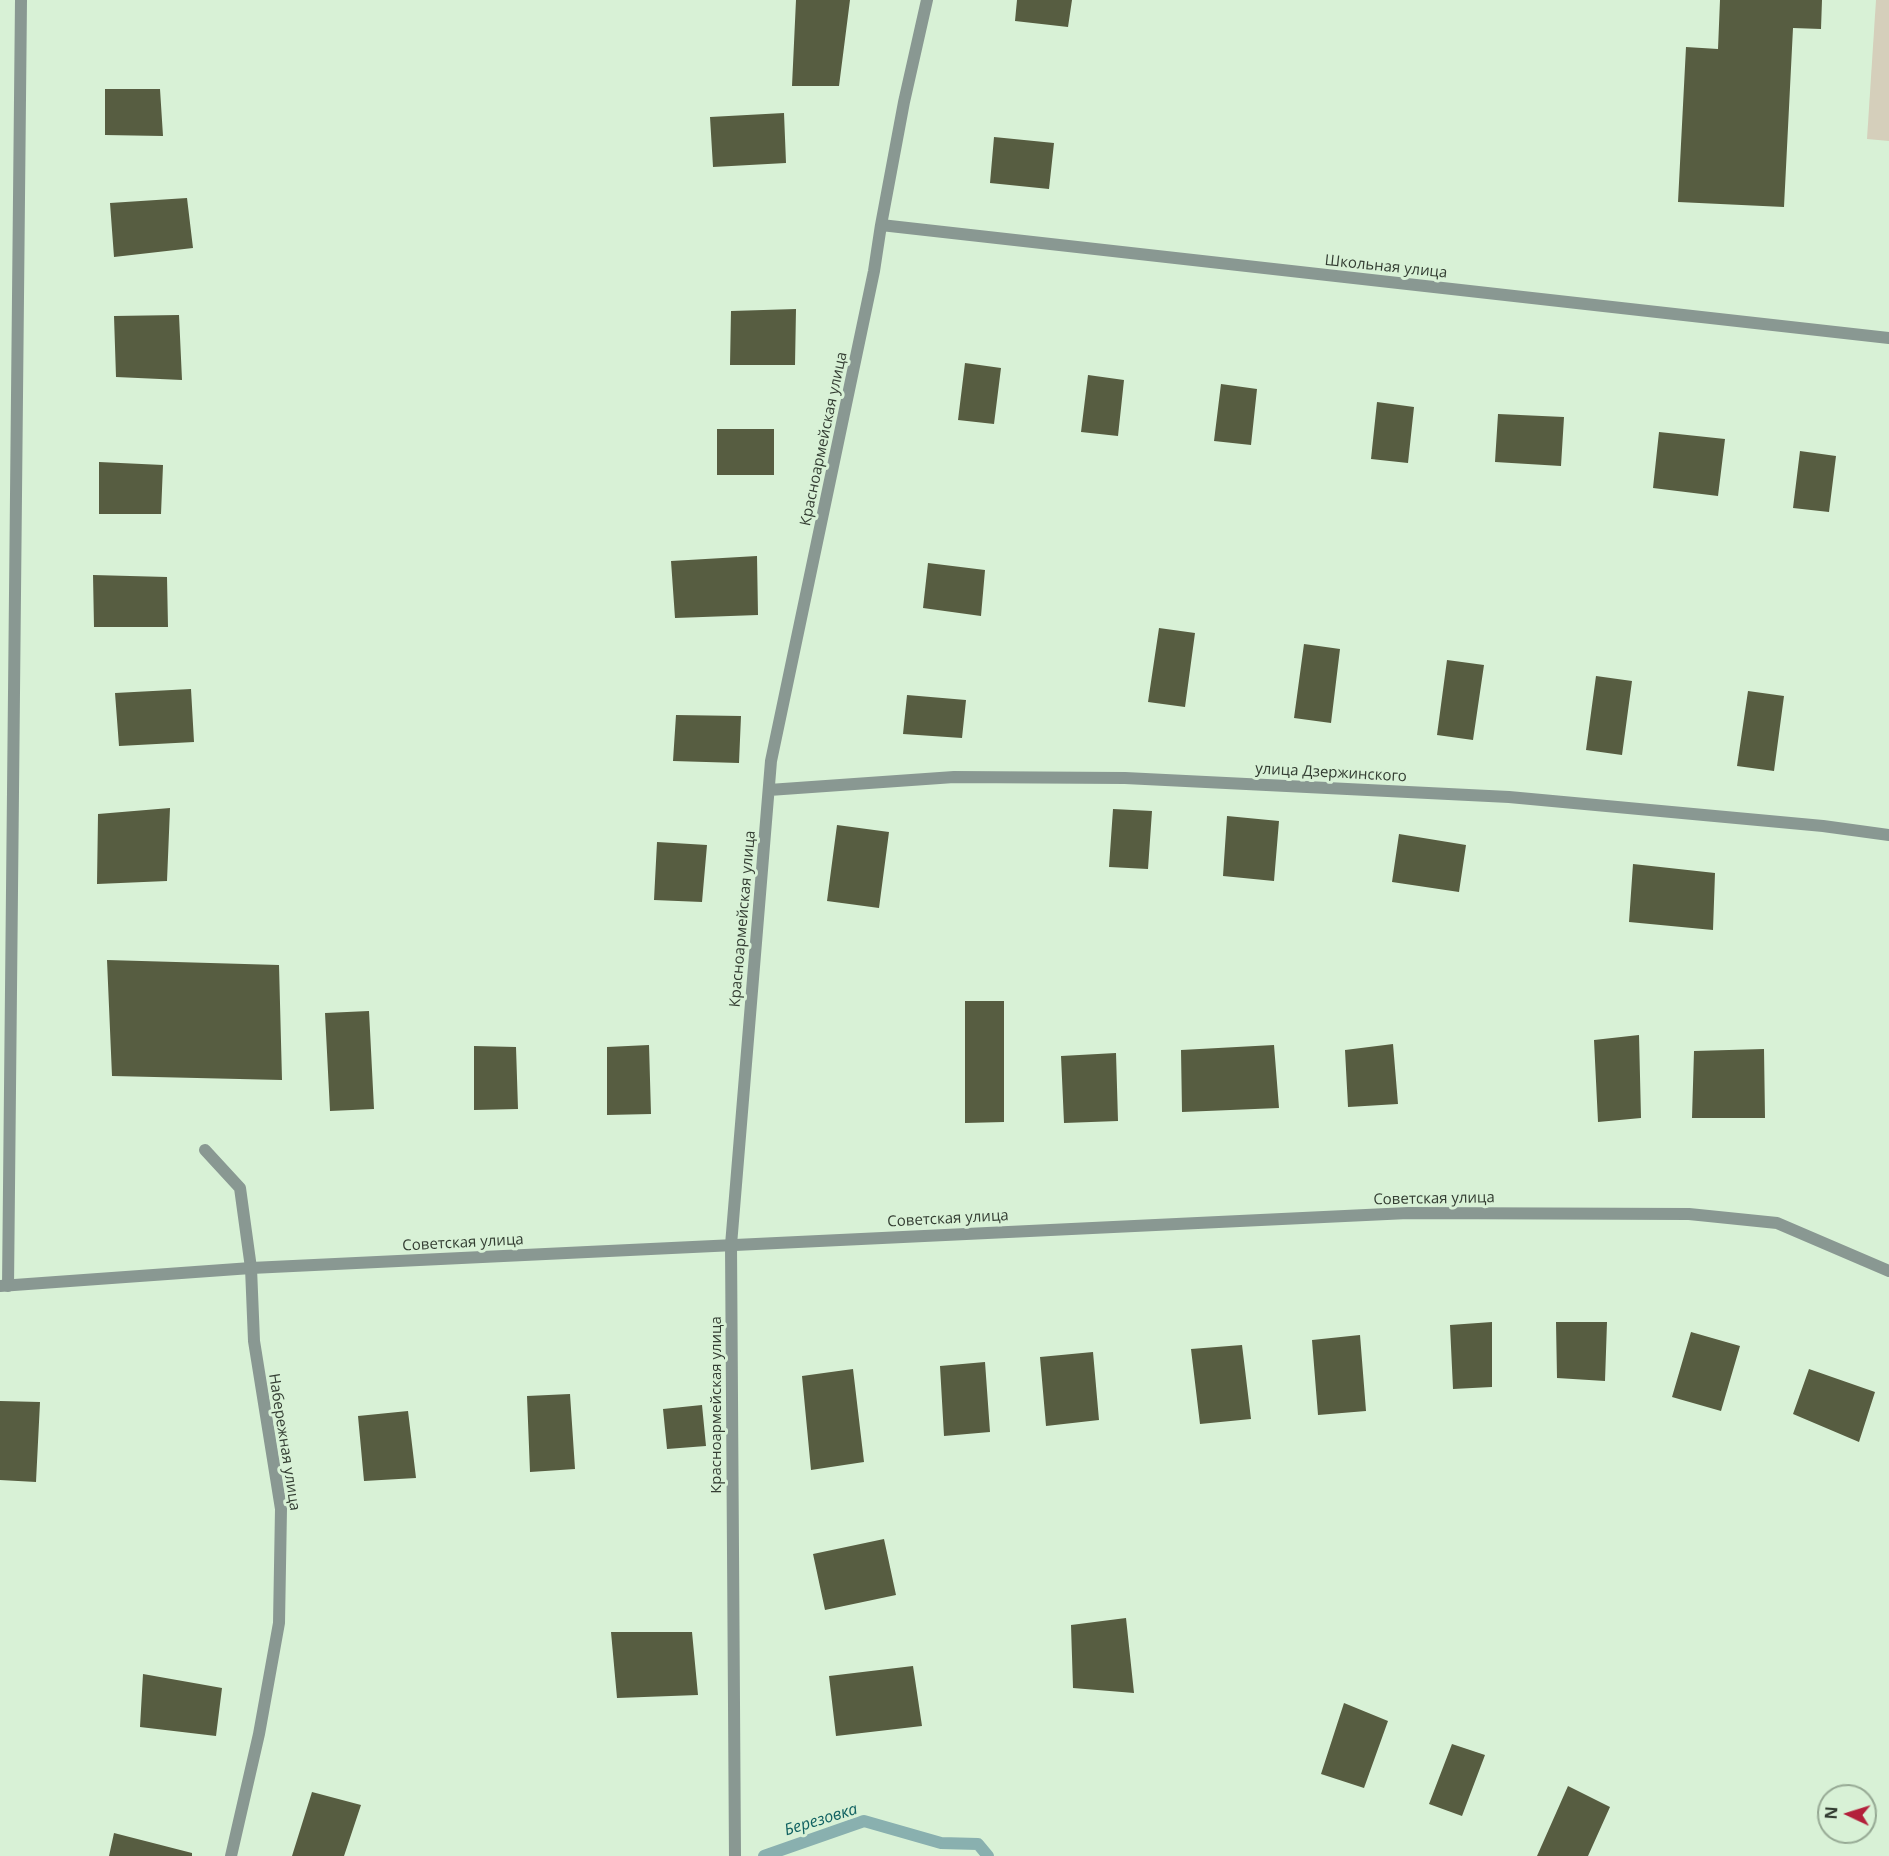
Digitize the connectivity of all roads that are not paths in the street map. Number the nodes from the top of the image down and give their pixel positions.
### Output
1 (21, 0) edge
2 (927, 0) edge
3 (881, 225) junction
4 (1889, 339) edge
5 (769, 790) junction
6 (1889, 835) edge
7 (205, 1150) dead end
8 (732, 1245) junction
9 (251, 1268) junction
10 (1889, 1271) edge
11 (4, 1286) edge
12 (231, 1856) edge
13 (735, 1856) edge

1 - 11 street
2 - 3 street, Красноармейская улица
3 - 4 street, Школьная улица
3 - 5 street, Красноармейская улица
5 - 6 street, улица Дзержинского
5 - 8 street, Красноармейская улица
7 - 9 street, Набережная улица
8 - 9 street, Советская улица
8 - 10 street, Советская улица
8 - 13 street, Красноармейская улица
9 - 11 street, Советская улица
9 - 12 street, Набережная улица

